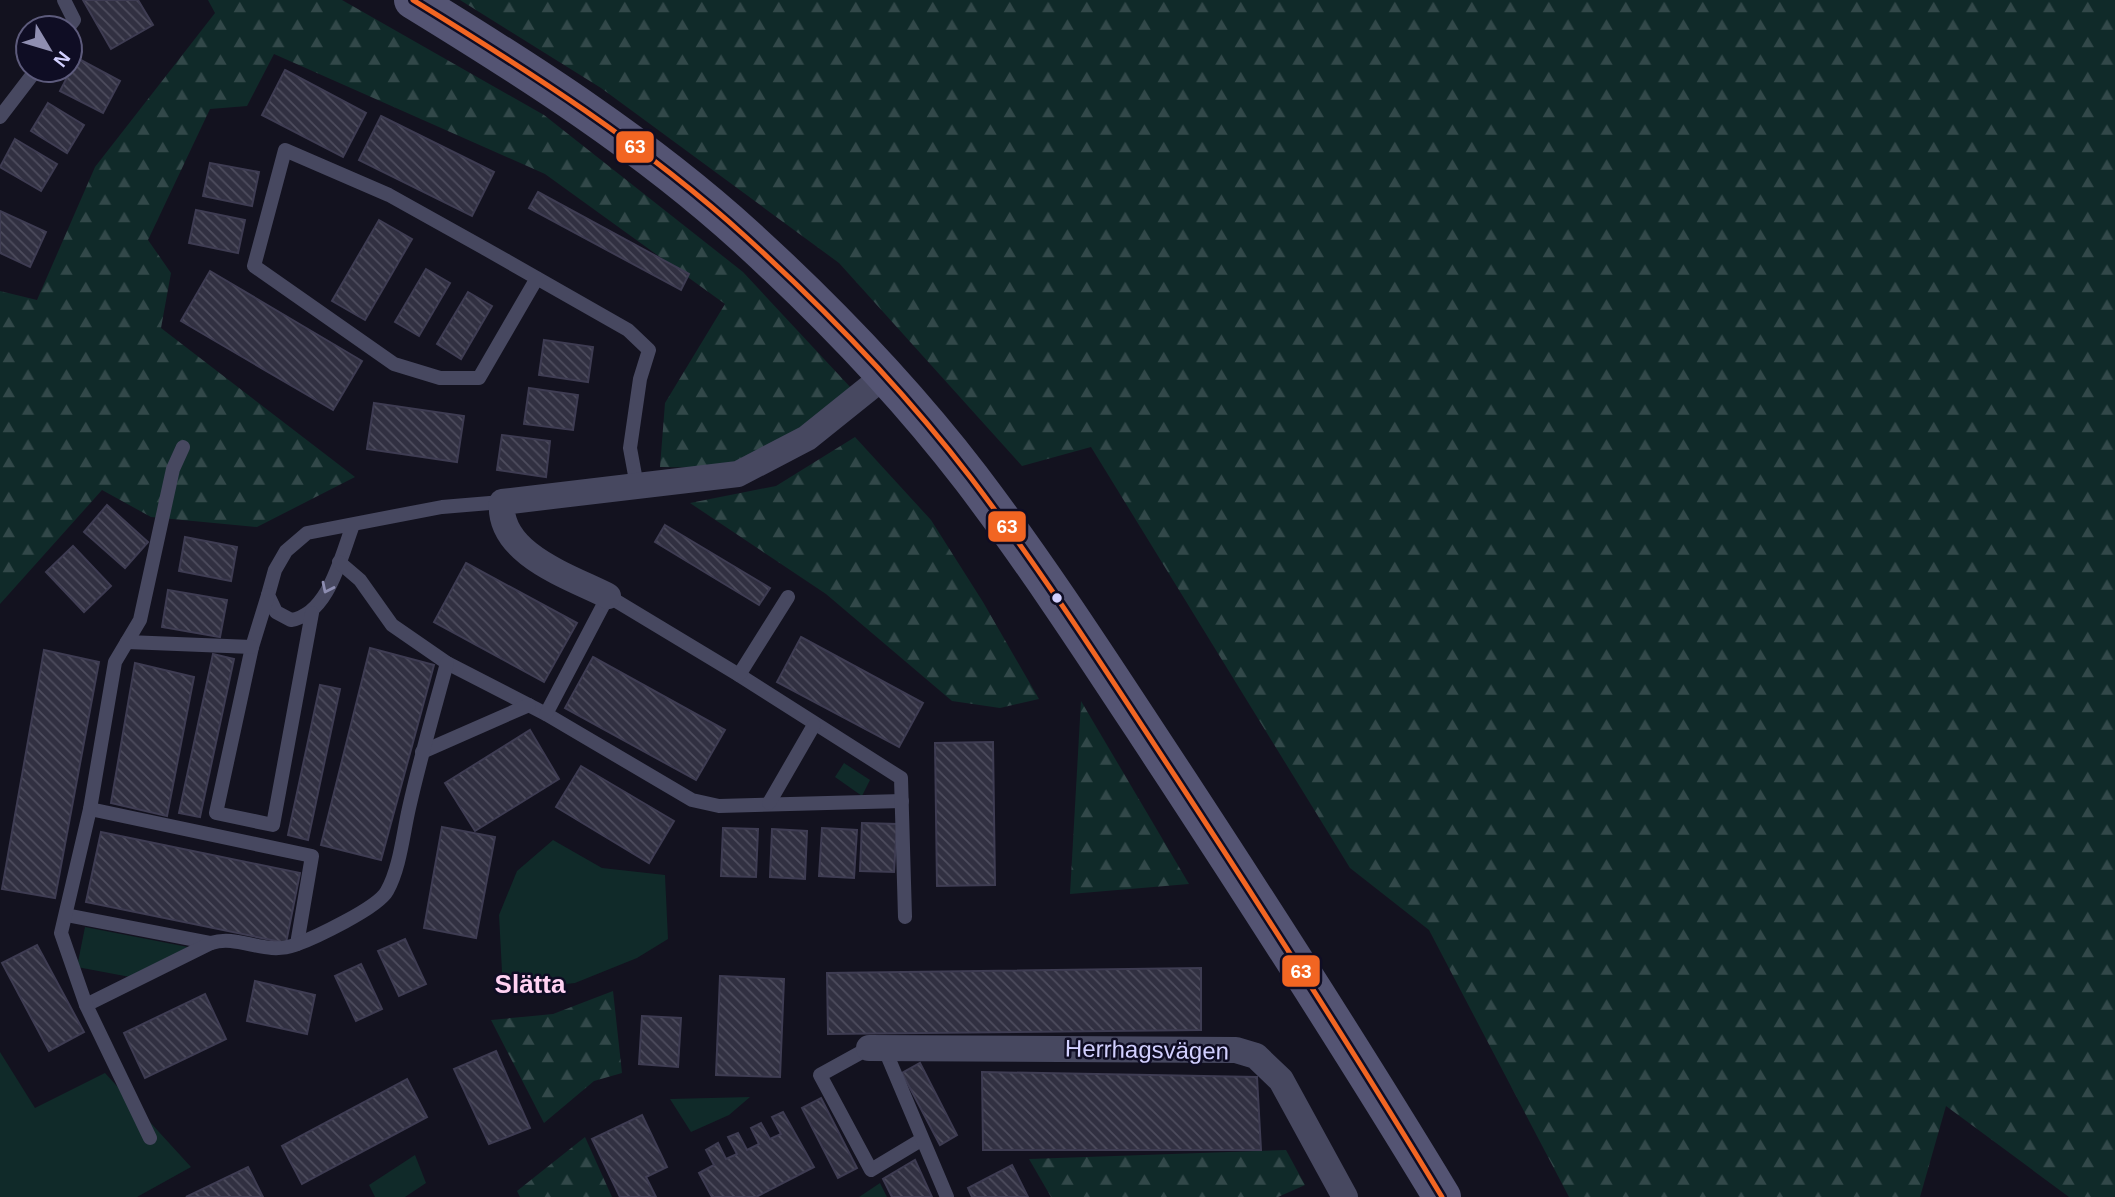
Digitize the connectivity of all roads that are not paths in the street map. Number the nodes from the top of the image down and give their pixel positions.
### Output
1 (413, 0) edge
2 (25, 84) edge
3 (0, 117) edge
4 (537, 278) junction
5 (883, 377) junction
6 (183, 447) dead end
7 (637, 486) junction
8 (502, 502) junction
9 (353, 525) junction
10 (338, 562) junction
11 (268, 595) junction
12 (608, 596) junction
13 (788, 597) dead end
14 (312, 613) junction
15 (127, 642) junction
16 (252, 647) junction
17 (447, 663) junction
18 (739, 675) junction
19 (529, 705) junction
20 (546, 714) junction
21 (814, 725) junction
22 (422, 752) junction
23 (902, 801) junction
24 (769, 803) junction
25 (90, 809) junction
26 (66, 915) junction
27 (905, 917) dead end
28 (211, 943) junction
29 (297, 944) junction
30 (86, 1005) junction
31 (877, 1049) junction
32 (150, 1138) dead end
33 (921, 1140) junction
34 (947, 1197) edge
35 (1345, 1197) edge
36 (1442, 1197) edge

1 - 5 street
2 - 3 lane
4 - 4 lane
4 - 7 lane
5 - 7 street
5 - 36 street
6 - 15 lane
7 - 8 street
8 - 9 lane
8 - 12 street
9 - 10 lane
9 - 11 lane
10 -> 14 lane
10 - 17 lane
11 - 14 lane
11 - 16 lane
12 - 18 lane
12 - 20 lane
13 - 18 lane
14 - 16 lane
15 - 16 lane
15 - 25 lane
17 - 19 lane
17 - 22 lane
18 - 21 lane
19 - 20 lane
19 - 22 lane
20 - 24 lane
21 - 23 lane
21 - 24 lane
22 - 29 lane
23 - 24 lane
23 - 27 lane
25 - 26 lane
25 - 29 lane
26 - 28 lane
26 - 30 lane
28 - 29 lane
28 - 30 lane
30 - 32 lane
31 - 33 lane
31 - 33 lane
31 - 35 street, Herrhagsvägen
33 - 34 lane

